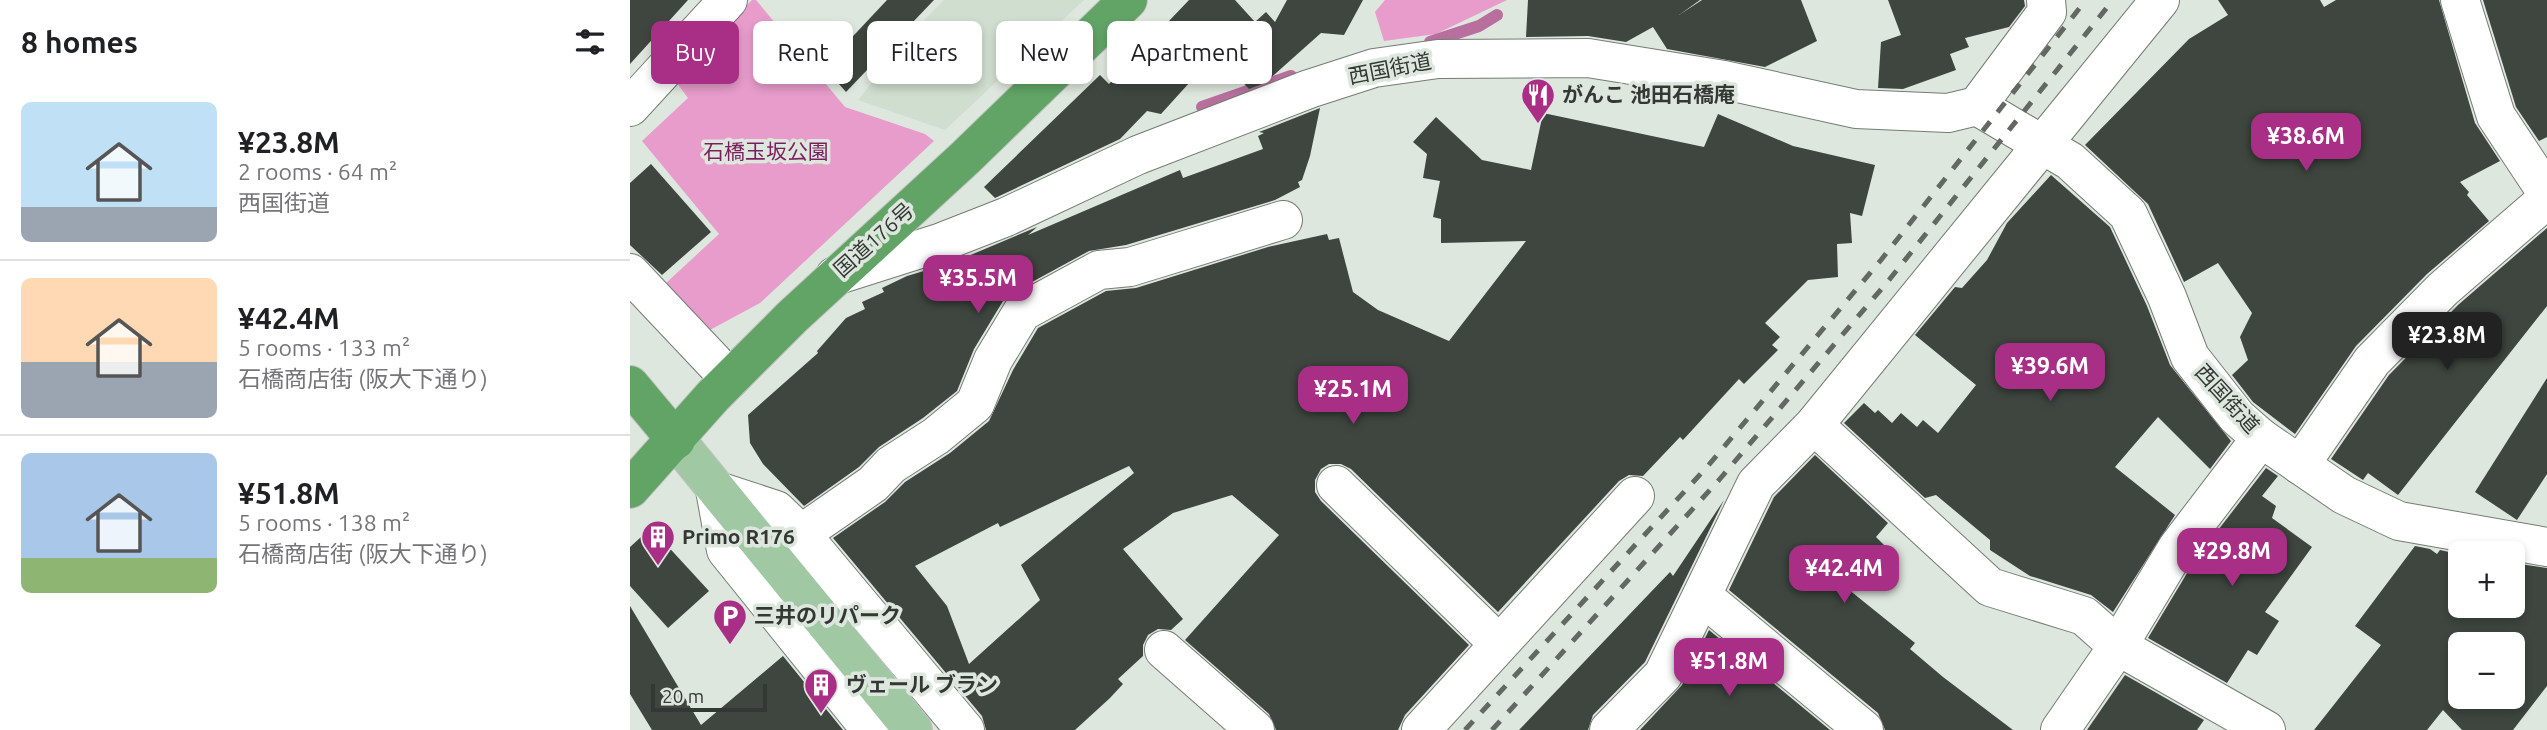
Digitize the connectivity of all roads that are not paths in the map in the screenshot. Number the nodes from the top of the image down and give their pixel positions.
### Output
1 (1128, 0) edge
2 (2046, 0) edge
3 (2160, 0) edge
4 (2460, 0) edge
5 (710, 6) edge
6 (1977, 106) junction
7 (630, 107) edge
8 (2043, 146) junction
9 (2547, 196) edge
10 (1283, 220) dead end
11 (630, 272) edge
12 (835, 276) junction
13 (730, 379) junction
14 (630, 385) edge
15 (1814, 425) junction
16 (2261, 438) junction
17 (676, 440) junction
18 (2300, 465) junction
19 (1336, 485) dead end
20 (630, 489) edge
21 (715, 490) junction
22 (1635, 496) dead end
23 (800, 534) junction
24 (2547, 548) edge
25 (1702, 596) junction
26 (1499, 643) junction
27 (2118, 646) junction
28 (1164, 650) dead end
29 (871, 730) edge
30 (913, 730) edge
31 (965, 730) edge
32 (1255, 730) edge
33 (1421, 730) edge
34 (1609, 730) edge
35 (1864, 730) edge
36 (2060, 730) edge
37 (2266, 730) edge

1 - 12 highway, 国道176号
2 - 6 street
3 - 8 street
4 - 9 street
5 - 7 street
6 - 8 street, 西国街道
6 - 12 street, 西国街道
8 - 15 street
8 - 16 street, 西国街道
9 - 18 street
10 - 23 street
11 - 13 street
12 - 13 highway, 国道176号
13 - 17 highway, 国道176号
14 - 17 highway
15 - 25 street
15 - 27 street
16 - 18 street, 西国街道
16 - 27 street
17 - 20 highway, 国道176号
17 - 21 main road
18 - 24 street, 西国街道
19 - 26 street
21 - 23 street
21 - 29 street
21 - 30 main road
22 - 26 street
23 - 31 street
25 - 34 street
25 - 35 street
26 - 33 street
27 - 36 street
27 - 37 street
28 - 32 street

